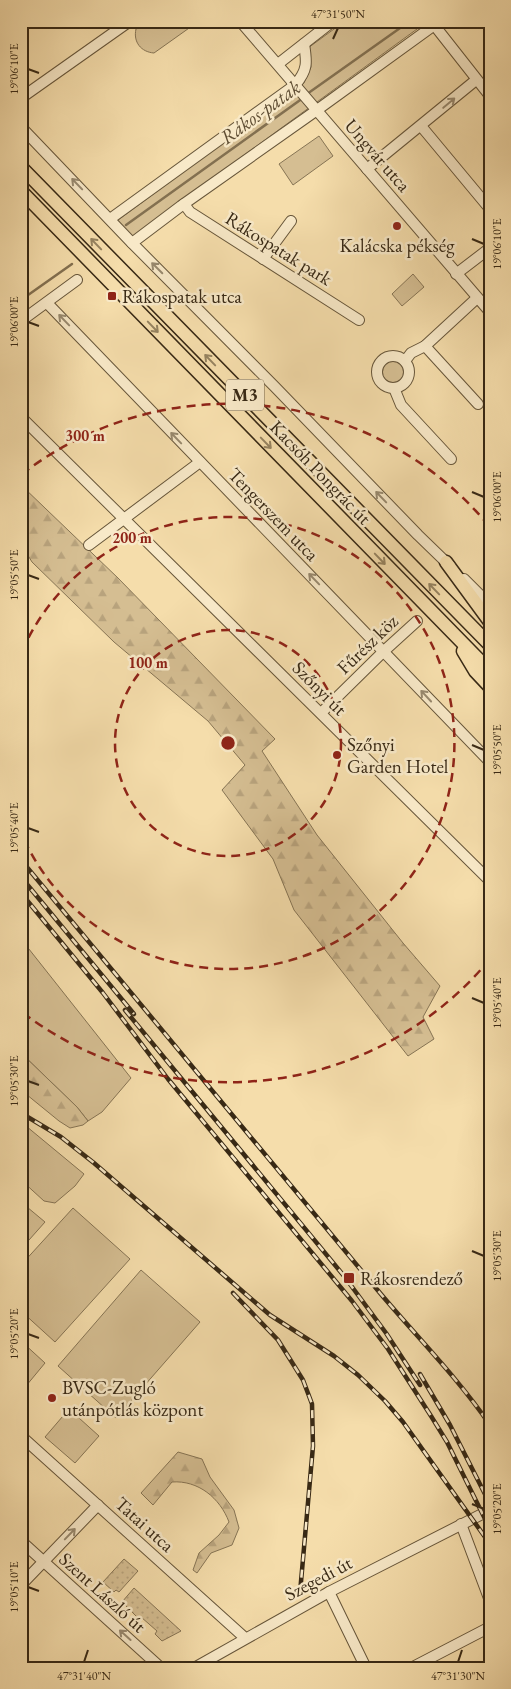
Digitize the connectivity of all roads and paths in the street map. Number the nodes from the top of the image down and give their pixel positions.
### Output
1 (130, 21) edge
2 (240, 21) edge
3 (333, 21) edge
4 (435, 23) edge
5 (304, 44) junction
6 (278, 64) junction
7 (476, 80) junction
8 (297, 87) junction
9 (490, 96) edge
10 (21, 98) edge
11 (314, 107) junction
12 (421, 126) junction
13 (21, 127) edge
14 (21, 167) edge
15 (368, 170) junction
16 (21, 191) edge
17 (184, 204) junction
18 (490, 209) edge
19 (110, 220) junction
20 (291, 221) dead end
21 (132, 243) junction
22 (490, 248) edge
23 (263, 259) junction
24 (456, 274) junction
25 (78, 280) dead end
26 (477, 298) junction
27 (47, 303) junction
28 (490, 312) edge
29 (359, 320) dead end
30 (21, 321) edge
31 (425, 346) junction
32 (405, 361) junction
33 (394, 388) junction
34 (478, 404) dead end
35 (21, 417) edge
36 (451, 459) dead end
37 (200, 462) junction
38 (126, 519) junction
39 (89, 545) dead end
40 (446, 562) junction
41 (490, 605) edge
42 (417, 621) dead end
43 (490, 622) edge
44 (451, 632) junction
45 (490, 646) edge
46 (384, 651) junction
47 (490, 671) edge
48 (490, 687) edge
49 (321, 714) junction
50 (490, 762) edge
51 (490, 881) edge
52 (21, 1436) edge
53 (98, 1505) junction
54 (490, 1510) edge
55 (461, 1524) junction
56 (21, 1541) edge
57 (43, 1562) junction
58 (21, 1586) edge
59 (329, 1592) junction
60 (490, 1602) edge
61 (490, 1628) edge
62 (245, 1638) junction
63 (161, 1668) edge
64 (194, 1668) edge
65 (366, 1668) edge
66 (411, 1668) edge

1 - 10 street
2 - 6 street, Ungvár utca
3 - 5 street
4 - 7 street
4 - 11 street
5 - 6 street
5 - 8 street
6 - 8 street, Ungvár utca
7 - 9 street
12 -> 7 street
8 - 11 street, Ungvár utca
8 - 19 street
11 - 15 street, Ungvár utca
11 - 17 street
12 - 15 street
12 - 18 street
19 -> 13 street, Kacsóh Pongrác út
45 -> 14 main road, Kacsóh Pongrác út / M3
15 - 24 street, Ungvár utca
16 -> 44 main road, Kacsóh Pongrác út / M3
17 - 21 street
17 - 23 street, Rákospatak park
19 - 21 street, Kacsóh Pongrác út
20 - 23 street
40 -> 21 street, Kacsóh Pongrác út
22 - 24 street
23 - 29 street, Rákospatak park
24 - 26 street, Ungvár utca
25 - 27 street
26 - 28 street, Ungvár utca
26 - 31 street
27 - 30 street
37 -> 27 street, Tengerszem utca
31 - 32 street
31 - 34 street
32 - 33 street
32 - 33 street
33 - 36 street
35 - 38 street, Szőnyi út
37 - 38 street
46 -> 37 street, Tengerszem utca
38 - 39 street
38 - 49 street, Szőnyi út
40 - 41 street, Kacsóh Pongrác út
40 - 43 main road
42 - 46 street, Fűrész köz
44 - 47 main road, Kacsóh Pongrác út / M3
44 - 48 main road
46 - 49 street, Fűrész köz
50 -> 46 street, Tengerszem utca
49 - 51 street, Szőnyi út
52 - 53 street, Tatai utca
57 -> 53 street
53 - 62 street, Tatai utca
54 - 55 street, Szegedi út
55 - 59 street, Szegedi út
55 - 60 street
56 - 57 street, Szent László út
57 - 58 street
63 -> 57 street, Szent László út
59 - 62 street, Szegedi út
59 - 65 street
61 - 66 street
62 - 64 street, Szegedi út

